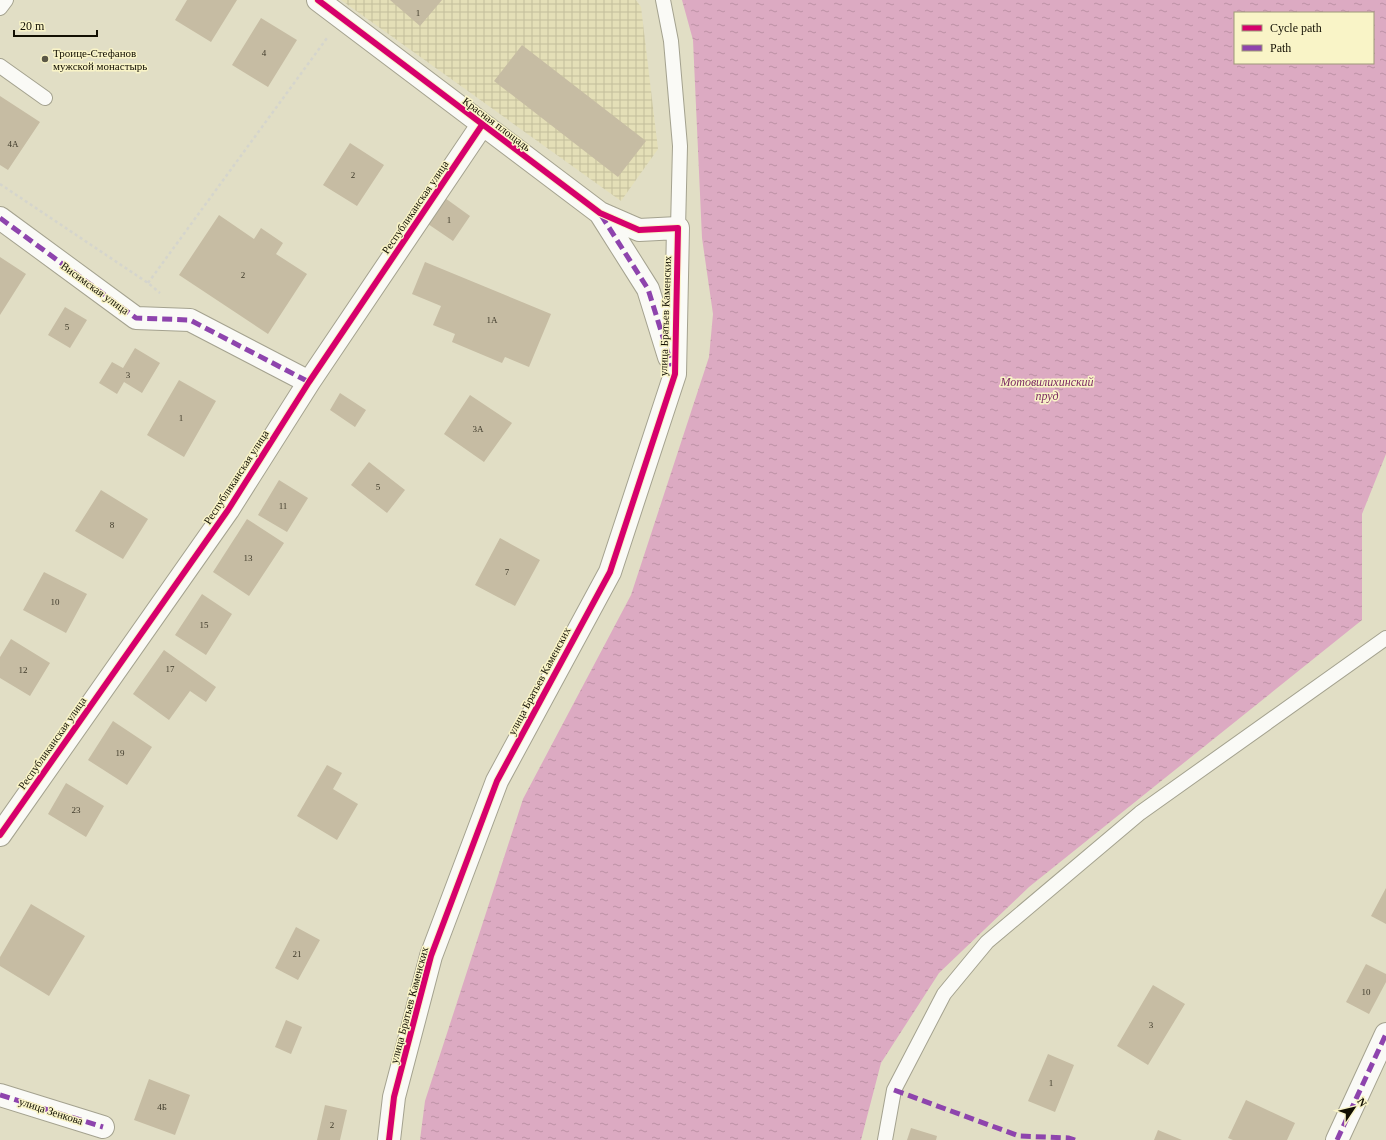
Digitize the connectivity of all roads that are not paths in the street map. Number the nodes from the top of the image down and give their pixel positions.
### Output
1 (6, 0) edge
2 (318, 0) edge
3 (663, 0) edge
4 (0, 8) edge
5 (0, 66) edge
6 (45, 98) dead end
7 (482, 125) junction
8 (600, 213) junction
9 (0, 218) edge
10 (678, 228) junction
11 (675, 374) junction
12 (309, 382) junction
13 (1386, 638) edge
14 (0, 835) edge
15 (1386, 1034) edge
16 (0, 1095) edge
17 (103, 1127) dead end
18 (389, 1140) edge
19 (885, 1140) edge
20 (1337, 1140) edge

1 - 4 lane
2 - 7 street, Красная площадь
3 - 10 lane, улица Братьев Каменских
5 - 6 lane
7 - 8 street, Красная площадь
7 - 12 street, Республиканская улица
8 - 10 street, Красная площадь
8 - 11 street, улица Братьев Каменских
9 - 12 street, Висимская улица
10 - 11 street, улица Братьев Каменских
11 - 18 street, улица Братьев Каменских
12 - 14 street, Республиканская улица
13 - 19 lane
15 - 20 street
16 - 17 street, улица Зенкова

